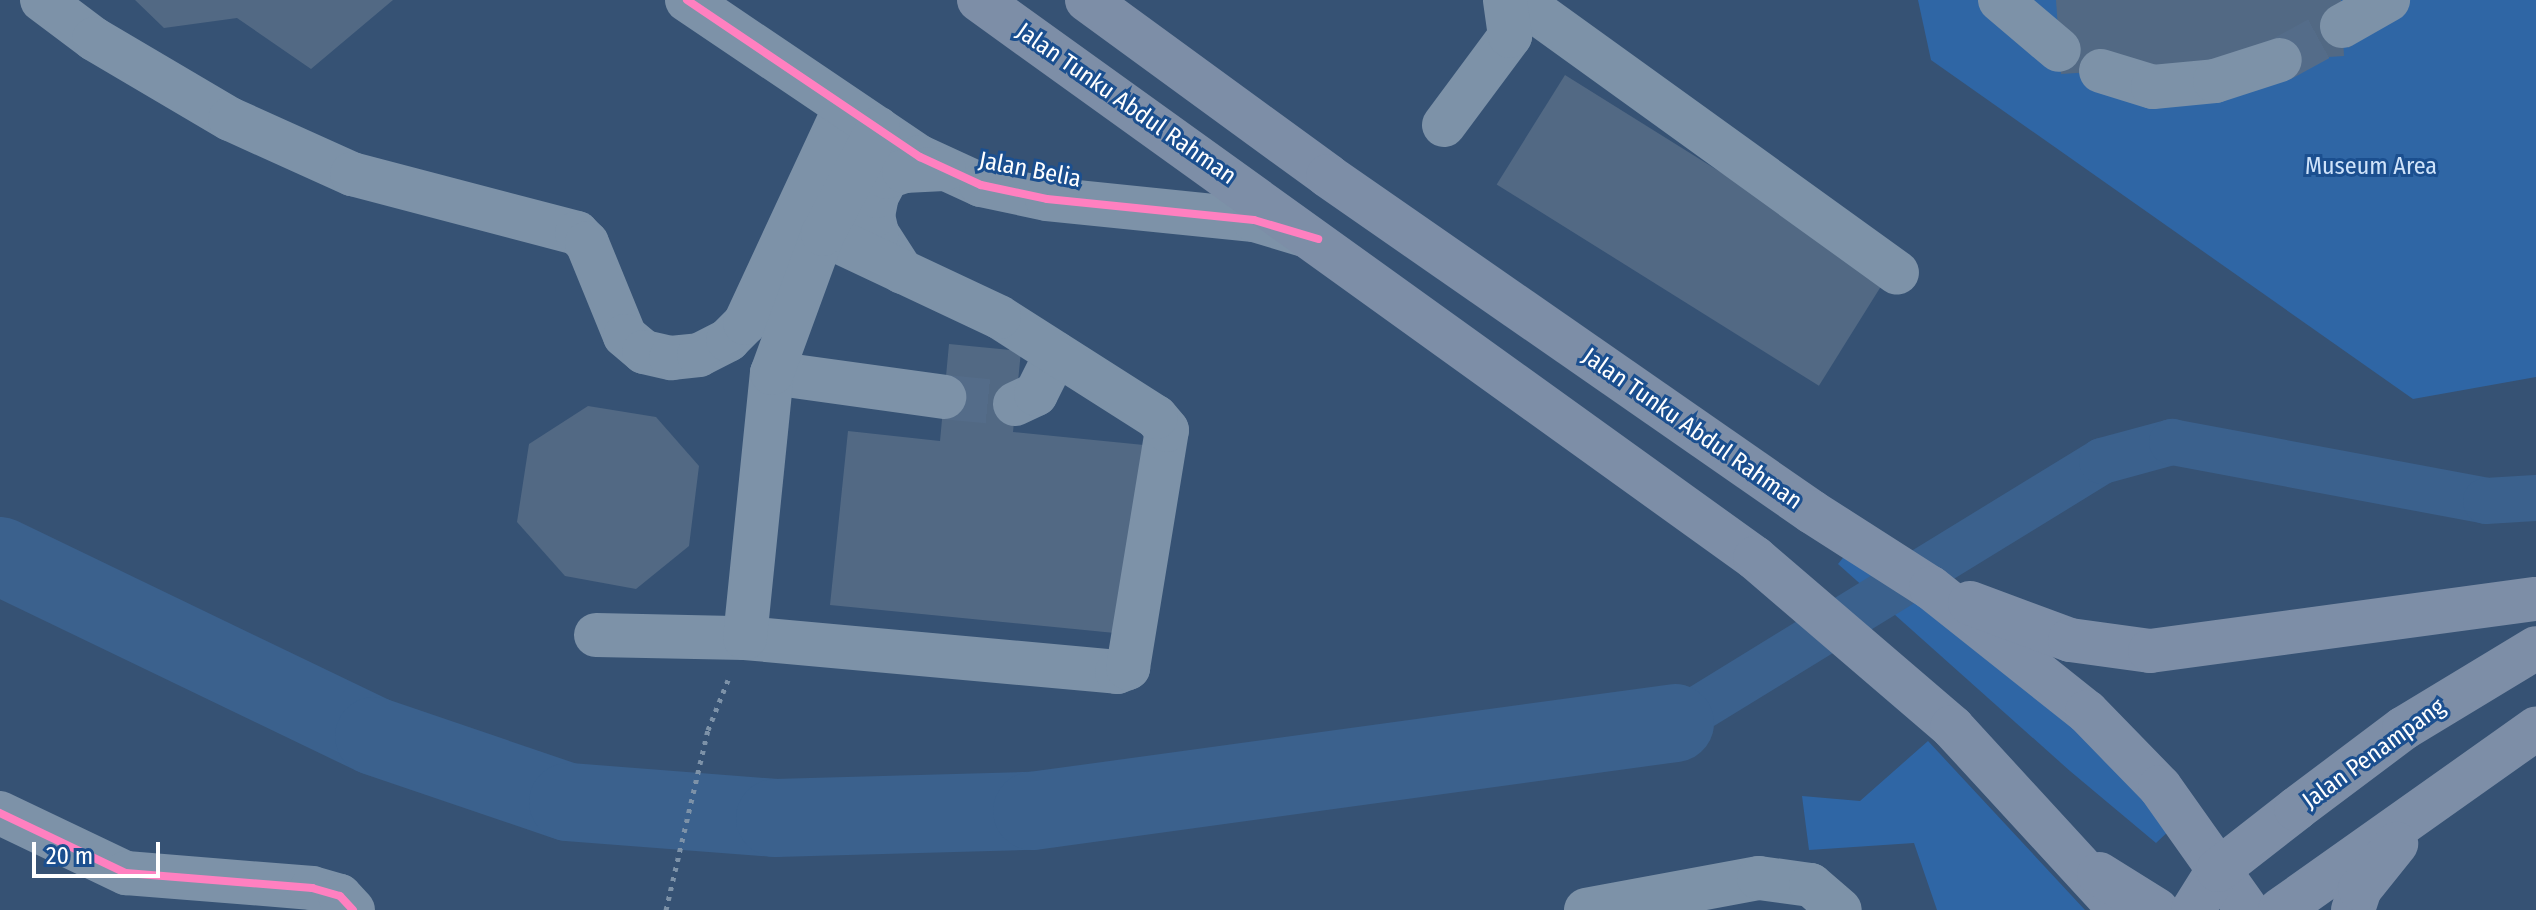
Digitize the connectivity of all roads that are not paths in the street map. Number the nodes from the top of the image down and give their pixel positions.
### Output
1 (42, 0) edge
2 (687, 0) edge
3 (979, 0) edge
4 (1087, 0) edge
5 (1505, 0) edge
6 (1519, 0) edge
7 (2000, 0) edge
8 (2388, 0) edge
9 (2342, 26) tunnel mouth
10 (2059, 50) dead end
11 (2280, 60) tunnel mouth
12 (2101, 71) dead end
13 (862, 118) junction
14 (1444, 125) dead end
15 (944, 169) junction
16 (823, 234) junction
17 (1318, 239) junction
18 (902, 272) junction
19 (1897, 273) dead end
20 (1056, 354) junction
21 (772, 373) junction
22 (944, 397) tunnel mouth
23 (1015, 404) dead end
24 (2536, 599) edge
25 (596, 635) dead end
26 (745, 638) junction
27 (2026, 644) junction
28 (2536, 648) edge
29 (2536, 729) edge
30 (2427, 804) junction
31 (0, 813) edge
32 (2070, 854) junction
33 (2218, 870) junction
34 (353, 910) edge
35 (1586, 910) edge
36 (1840, 910) edge
37 (2120, 910) edge
38 (2157, 910) edge
39 (2193, 910) edge
40 (2247, 910) edge
41 (2280, 910) edge
42 (2353, 910) edge

1 - 13 street
2 - 13 street, Jalan Belia
3 - 17 main road, Jalan Tunku Abdul Rahman
4 - 27 main road, Jalan Tunku Abdul Rahman
5 - 14 street
6 - 19 street
7 - 10 street
8 - 9 street
11 - 12 street
13 - 15 street, Jalan Belia
13 - 16 street
15 - 17 street, Jalan Belia
15 - 18 street
16 - 18 street
16 - 21 street
17 - 32 main road, Jalan Tunku Abdul Rahman
18 - 20 street
20 - 23 street
20 - 26 street
21 - 22 street
21 - 26 street
24 - 27 main road
25 - 26 street
27 - 33 main road
28 - 33 main road, Jalan Penampang
29 - 30 main road
30 - 41 main road
30 - 42 main road
31 - 34 street
32 - 37 main road, Jalan Tunku Abdul Rahman
32 - 38 main road
33 - 39 main road
33 - 40 main road
35 - 36 street

